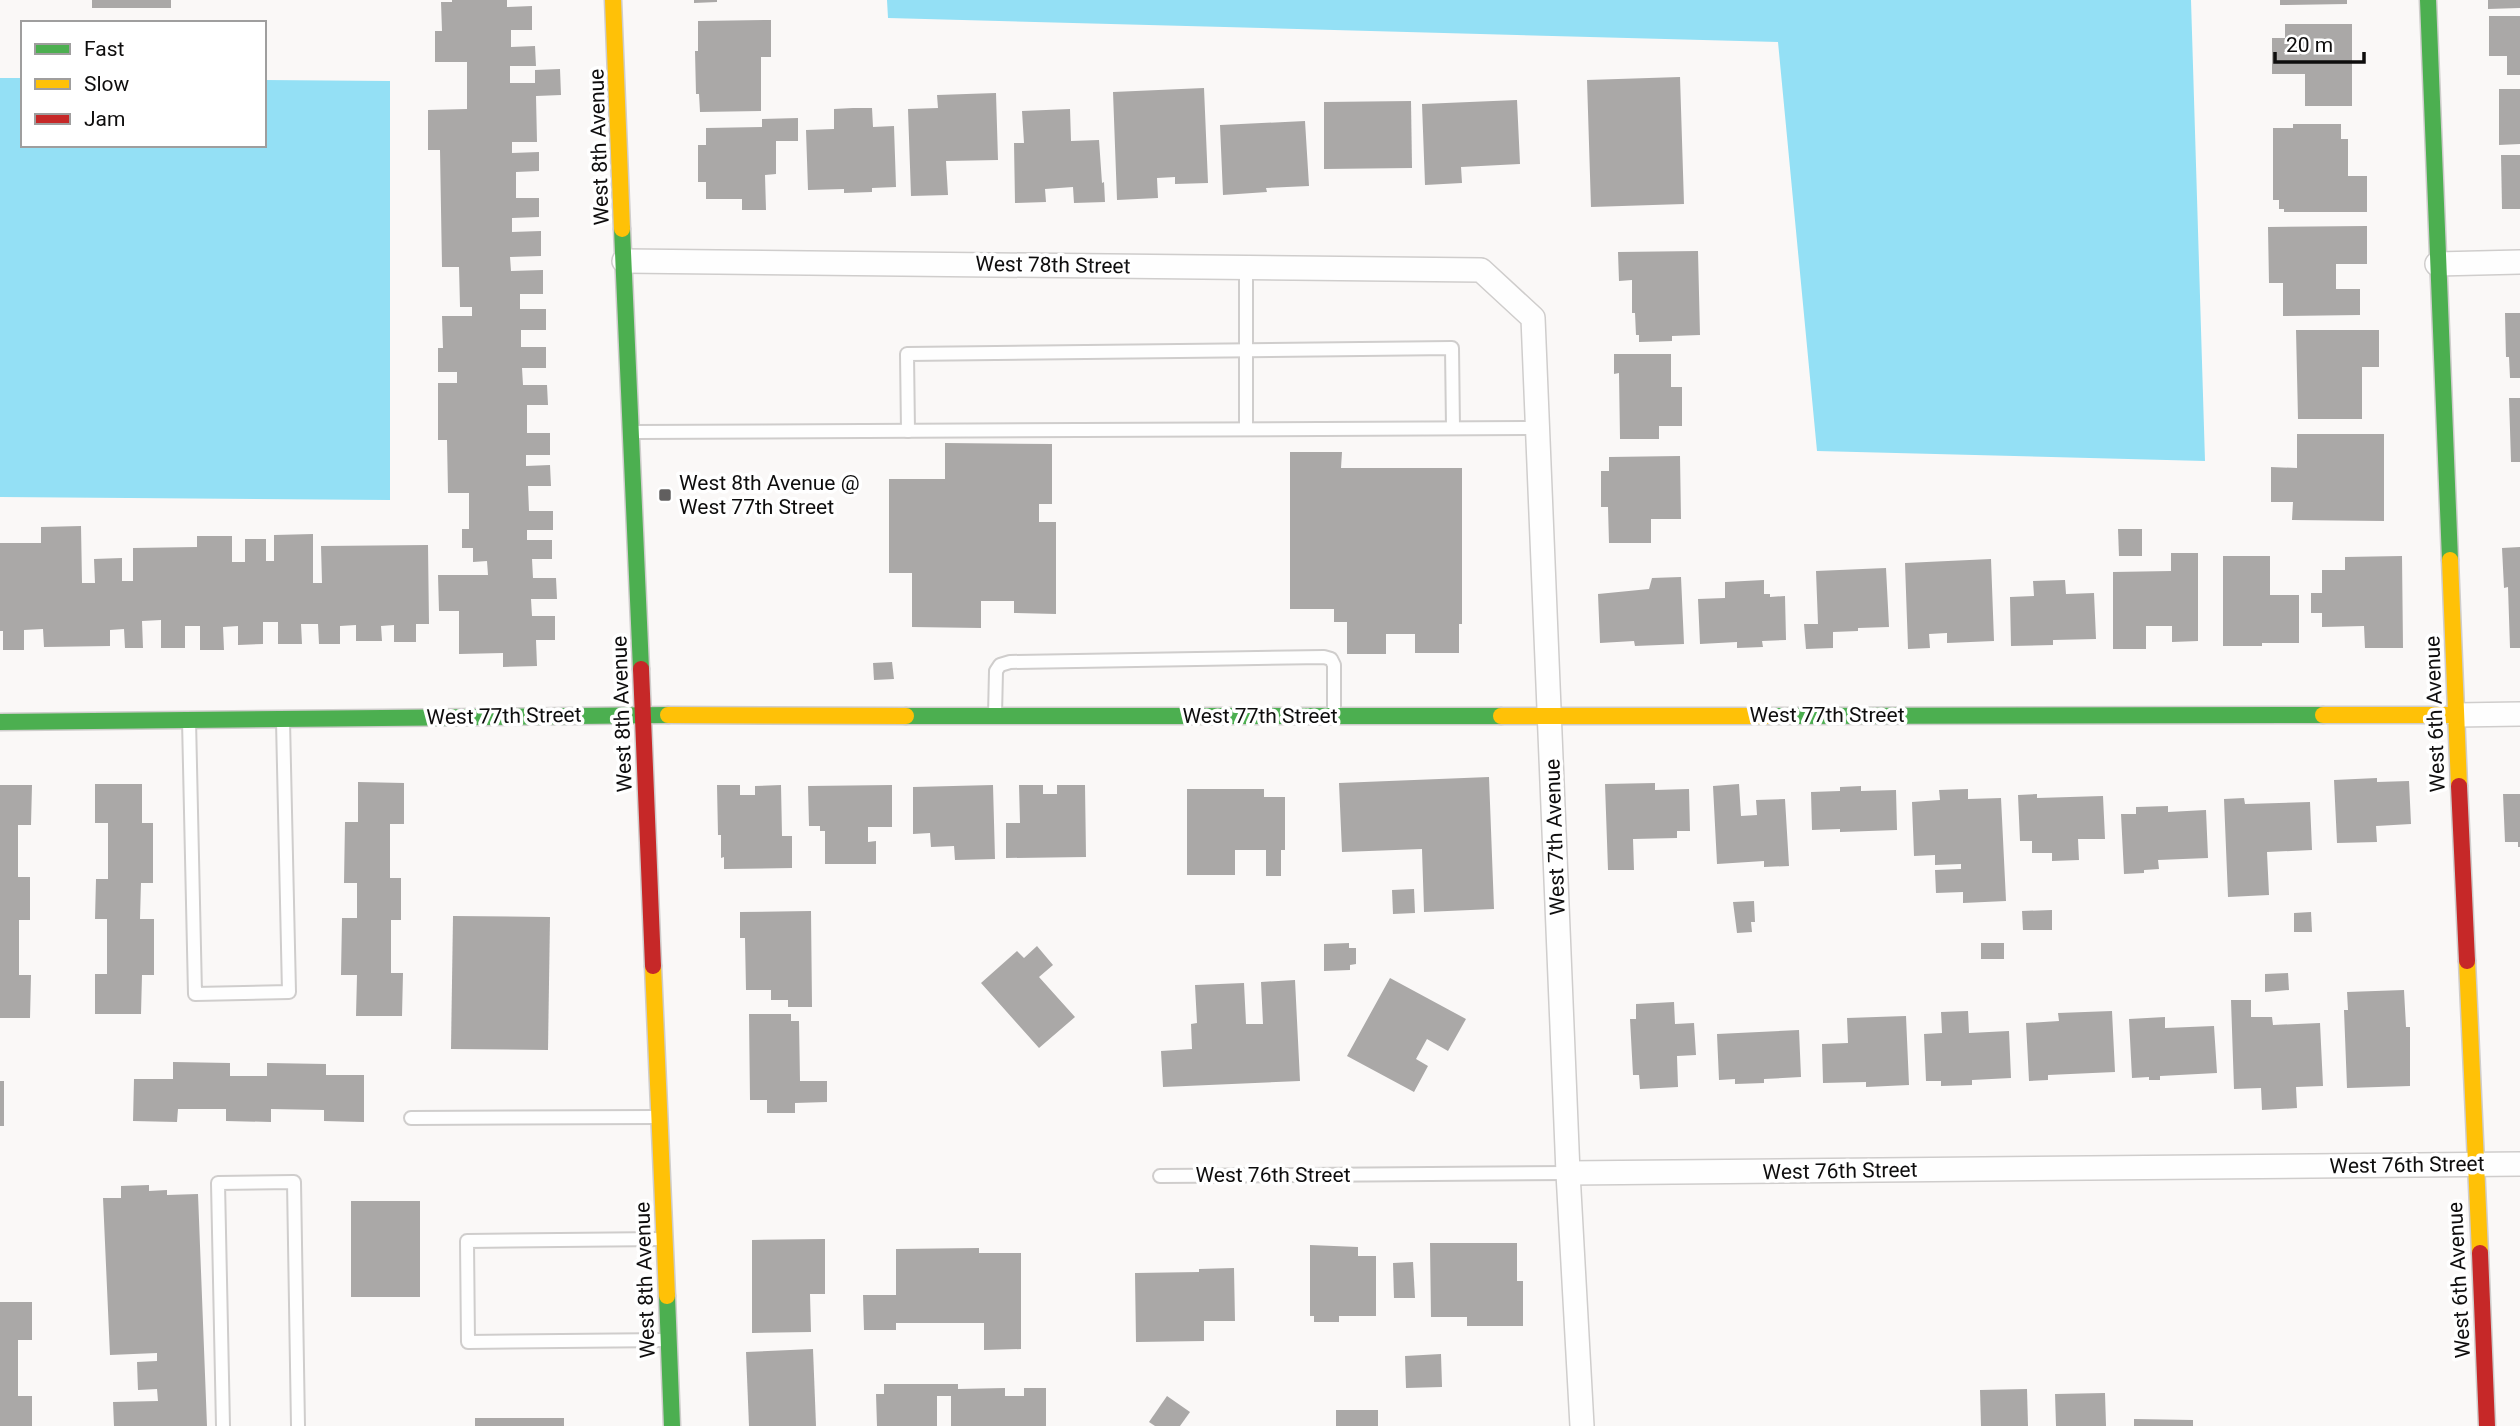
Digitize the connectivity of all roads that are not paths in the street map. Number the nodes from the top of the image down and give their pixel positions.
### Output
1 (613, 0) edge
2 (2428, 0) edge
3 (624, 261) junction
4 (2520, 262) edge
5 (2437, 264) junction
6 (1246, 267) junction
7 (1481, 270) joint
8 (1246, 350) junction
9 (1452, 428) junction
10 (1539, 428) junction
11 (1246, 429) junction
12 (908, 431) junction
13 (631, 432) junction
14 (2520, 714) edge
15 (643, 715) junction
16 (1550, 715) junction
17 (2456, 715) junction
18 (1334, 716) junction
19 (995, 717) junction
20 (283, 719) junction
21 (189, 720) junction
22 (0, 722) edge
23 (660, 1117) junction
24 (411, 1118) dead end
25 (2475, 1164) junction
26 (2520, 1164) edge
27 (1569, 1173) junction
28 (1160, 1176) dead end
29 (664, 1239) junction
30 (668, 1340) junction
31 (223, 1426) edge
32 (298, 1426) edge
33 (672, 1426) edge
34 (1582, 1426) edge
35 (2487, 1426) edge

1 - 3 street, West 8th Avenue
2 - 5 street, West 6th Avenue
3 - 6 street, West 78th Street
3 - 13 street, West 8th Avenue
4 - 5 street
5 - 17 street, West 6th Avenue
6 - 7 street, West 78th Street
6 - 8 lane
7 - 10 street, West 7th Avenue
8 - 9 lane
8 - 11 lane
8 - 12 lane
9 - 10 lane
9 - 11 lane
10 - 16 street, West 7th Avenue
11 - 12 lane
12 - 13 lane
13 - 15 street, West 8th Avenue
14 - 17 street, West 77th Street
15 - 19 street, West 77th Street
15 - 20 street, West 77th Street
15 - 23 street, West 8th Avenue
16 - 17 street, West 77th Street
16 - 18 street, West 77th Street
16 - 27 street, West 7th Avenue
17 - 25 street, West 6th Avenue
18 - 19 street, West 77th Street
18 - 19 lane
20 - 21 street, West 77th Street
20 - 21 lane
21 - 22 street, West 77th Street
23 - 24 lane
23 - 29 street, West 8th Avenue
25 - 26 street, West 76th Street
25 - 27 street, West 76th Street
25 - 35 street, West 6th Avenue
27 - 28 lane, West 76th Street
27 - 34 street, West 7th Avenue
29 - 30 street, West 8th Avenue
29 - 30 lane
30 - 33 street, West 8th Avenue
31 - 32 lane

